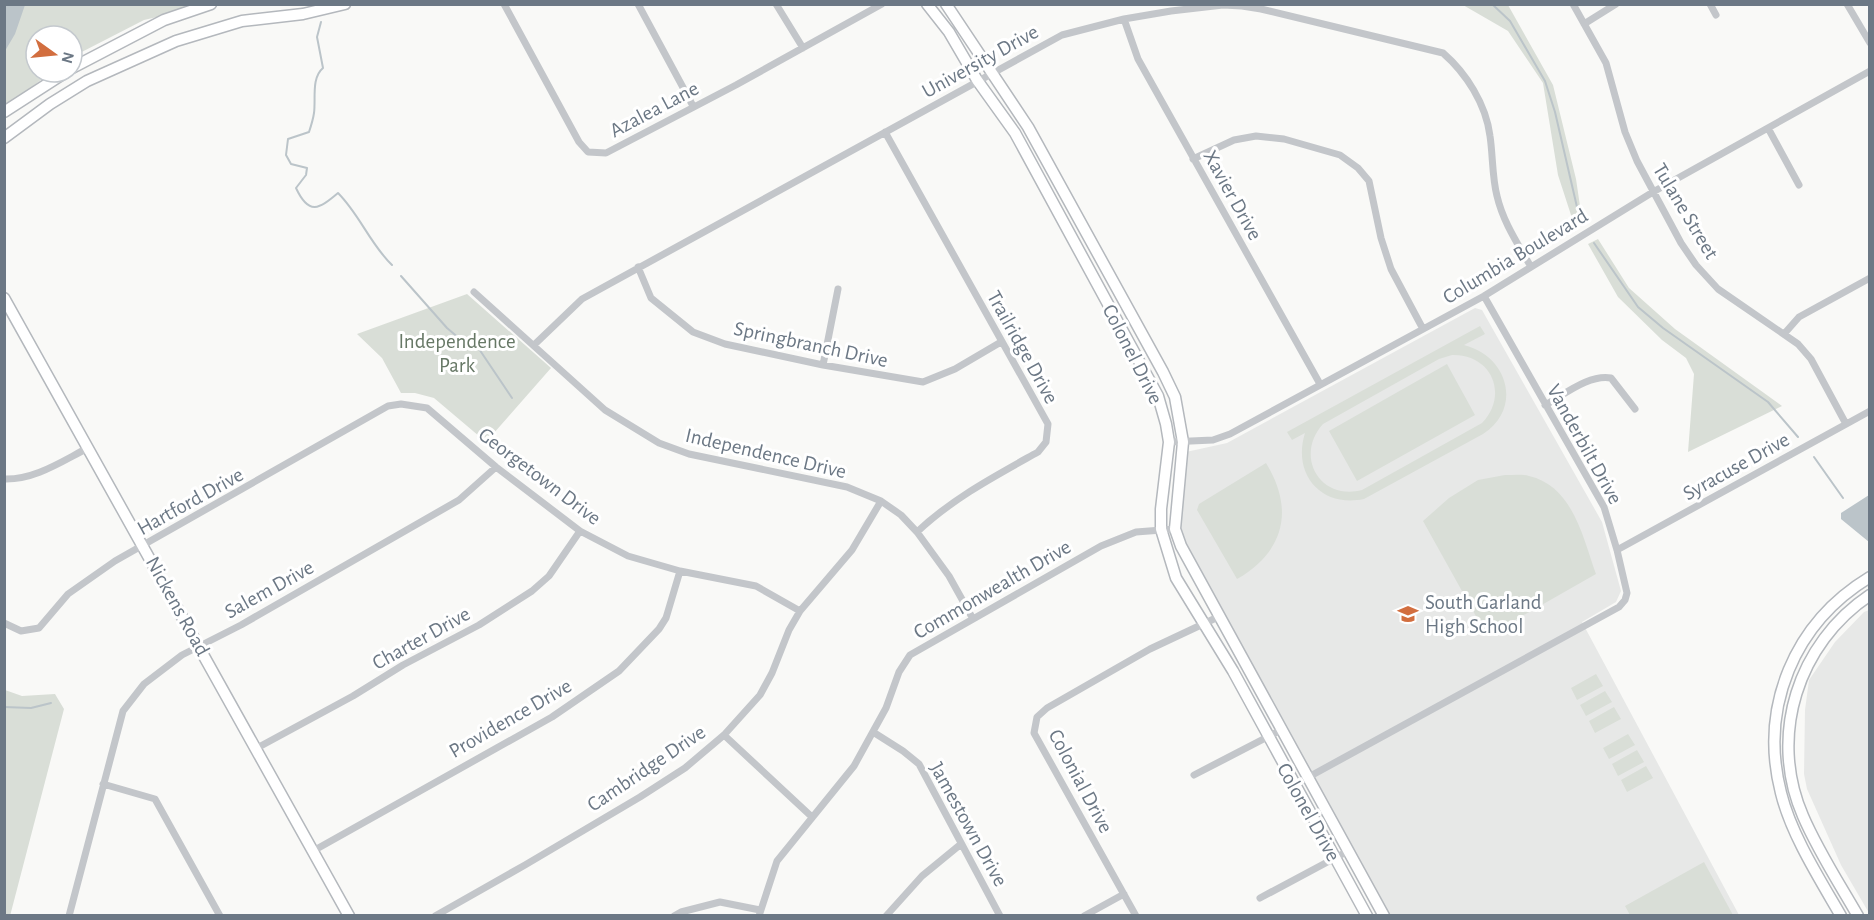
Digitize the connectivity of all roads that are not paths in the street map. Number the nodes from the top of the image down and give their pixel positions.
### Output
1 (212, 4) edge
2 (345, 4) edge
3 (504, 4) edge
4 (638, 4) edge
5 (776, 4) edge
6 (882, 4) edge
7 (927, 4) edge
8 (946, 4) edge
9 (1573, 4) edge
10 (1616, 4) edge
11 (1710, 4) edge
12 (1847, 4) edge
13 (1716, 15) dead end
14 (1124, 19) junction
15 (1584, 24) junction
16 (1869, 43) edge
17 (803, 48) junction
18 (84, 62) edge
19 (1869, 71) edge
20 (992, 72) junction
21 (977, 80) junction
22 (47, 84) edge
23 (693, 106) junction
24 (4, 112) edge
25 (1768, 128) junction
26 (885, 132) junction
27 (4, 138) edge
28 (1193, 159) junction
29 (1799, 185) dead end
30 (1653, 192) junction
31 (638, 267) junction
32 (1531, 267) junction
33 (1869, 278) edge
34 (838, 289) dead end
35 (474, 292) dead end
36 (1484, 296) junction
37 (4, 298) edge
38 (1423, 329) junction
39 (1784, 334) junction
40 (1001, 342) junction
41 (534, 345) junction
42 (823, 364) junction
43 (1320, 384) junction
44 (401, 404) joint
45 (1545, 405) junction
46 (1635, 409) dead end
47 (1869, 411) edge
48 (1846, 423) junction
49 (1169, 442) junction
50 (1183, 442) junction
51 (88, 448) junction
52 (496, 467) junction
53 (4, 479) edge
54 (881, 501) junction
55 (1161, 529) junction
56 (1175, 529) junction
57 (580, 531) junction
58 (917, 532) junction
59 (144, 545) junction
60 (1617, 550) junction
61 (680, 571) junction
62 (1869, 577) edge
63 (1869, 595) edge
64 (800, 611) junction
65 (1218, 617) junction
66 (973, 619) junction
67 (4, 624) edge
68 (1203, 624) junction
69 (200, 646) junction
70 (1281, 730) junction
71 (873, 732) junction
72 (724, 735) junction
73 (1268, 737) junction
74 (257, 748) junction
75 (1194, 775) dead end
76 (1309, 777) junction
77 (103, 784) junction
78 (1294, 785) junction
79 (812, 817) junction
80 (961, 844) junction
81 (313, 851) junction
82 (1348, 851) junction
83 (1334, 858) junction
84 (1124, 894) junction
85 (1260, 898) dead end
86 (760, 913) edge
87 (69, 915) edge
88 (220, 915) edge
89 (348, 915) edge
90 (435, 915) edge
91 (674, 915) edge
92 (886, 915) edge
93 (1000, 915) edge
94 (1084, 915) edge
95 (1136, 915) edge
96 (1367, 915) edge
97 (1384, 915) edge
98 (1840, 915) edge
99 (1858, 915) edge

1 - 18 street
2 - 27 street
3 - 23 street, Azalea Lane
4 - 23 street
5 - 17 street
6 - 17 street, Azalea Lane
7 - 21 street, Colonel Drive
8 - 20 street, Colonel Drive
9 - 15 street, Tulane Street
10 - 15 street
11 - 13 street
12 - 16 street
14 - 20 street, University Drive
14 - 28 street, Xavier Drive
14 - 32 street, University Drive
15 - 30 street, Tulane Street
17 - 23 street, Azalea Lane
19 - 25 street, Columbia Boulevard
20 - 21 street, University Drive
20 - 50 street, Colonel Drive
21 - 26 street, University Drive
21 - 49 street, Colonel Drive
22 - 24 street
25 - 29 street
25 - 30 street, Columbia Boulevard
26 - 31 street, University Drive
26 - 40 street, Trailridge Drive
28 - 38 street
28 - 43 street, Xavier Drive
30 - 32 street, Columbia Boulevard
30 - 39 street, Tulane Street
31 - 41 street, University Drive
31 - 42 street, Springbranch Drive
32 - 36 street, Columbia Boulevard
33 - 39 street
34 - 42 street
35 - 41 street, Independence Drive
36 - 38 street, Columbia Boulevard
36 - 45 street, Vanderbilt Drive
37 - 51 street, Nickens Road
38 - 43 street, Columbia Boulevard
39 - 48 street, Tulane Street
40 - 42 street, Springbranch Drive
40 - 58 street, Trailridge Drive
41 - 54 street, Independence Drive
43 - 50 street, Columbia Boulevard
44 - 52 street, Georgetown Drive
44 - 59 street, Hartford Drive
45 - 46 street
45 - 60 street, Vanderbilt Drive
47 - 48 street, Syracuse Drive
48 - 60 street, Syracuse Drive
49 - 50 street, Columbia Boulevard
49 - 55 street, Colonel Drive
50 - 56 street, Colonel Drive
51 - 53 street
51 - 59 street, Nickens Road
52 - 57 street, Georgetown Drive
52 - 69 street, Salem Drive
54 - 58 street, Independence Drive
54 - 64 street, Cambridge Drive
55 - 56 street, Commonwealth Drive
55 - 66 street, Commonwealth Drive
55 - 68 street, Colonel Drive
56 - 65 street, Colonel Drive
57 - 61 street, Georgetown Drive
57 - 74 street, Charter Drive
58 - 66 street, Independence Drive
59 - 67 street, Hartford Drive
59 - 69 street, Nickens Road
60 - 76 street, Vanderbilt Drive
61 - 64 street, Georgetown Drive
61 - 81 street, Providence Drive
62 - 98 street
63 - 99 street
64 - 72 street, Cambridge Drive
65 - 68 street, Colonial Drive
65 - 70 street, Colonel Drive
66 - 71 street, Commonwealth Drive
68 - 73 street, Colonel Drive
68 - 84 street, Colonial Drive
69 - 74 street, Nickens Road
69 - 77 street, Salem Drive
70 - 73 street
70 - 76 street, Colonel Drive
71 - 79 street, Commonwealth Drive
71 - 80 street, Jamestown Drive
72 - 79 street
72 - 90 street, Cambridge Drive
73 - 75 street
73 - 78 street, Colonel Drive
74 - 81 street, Nickens Road
76 - 78 street, Vanderbilt Drive
76 - 82 street, Colonel Drive
77 - 87 street, Salem Drive
77 - 88 street
78 - 83 street, Colonel Drive
79 - 86 street, Commonwealth Drive
80 - 92 street
80 - 93 street, Jamestown Drive
81 - 89 street, Nickens Road
82 - 83 street
82 - 97 street, Colonel Drive
83 - 85 street
83 - 96 street, Colonel Drive
84 - 94 street
84 - 95 street, Colonial Drive
86 - 91 street

